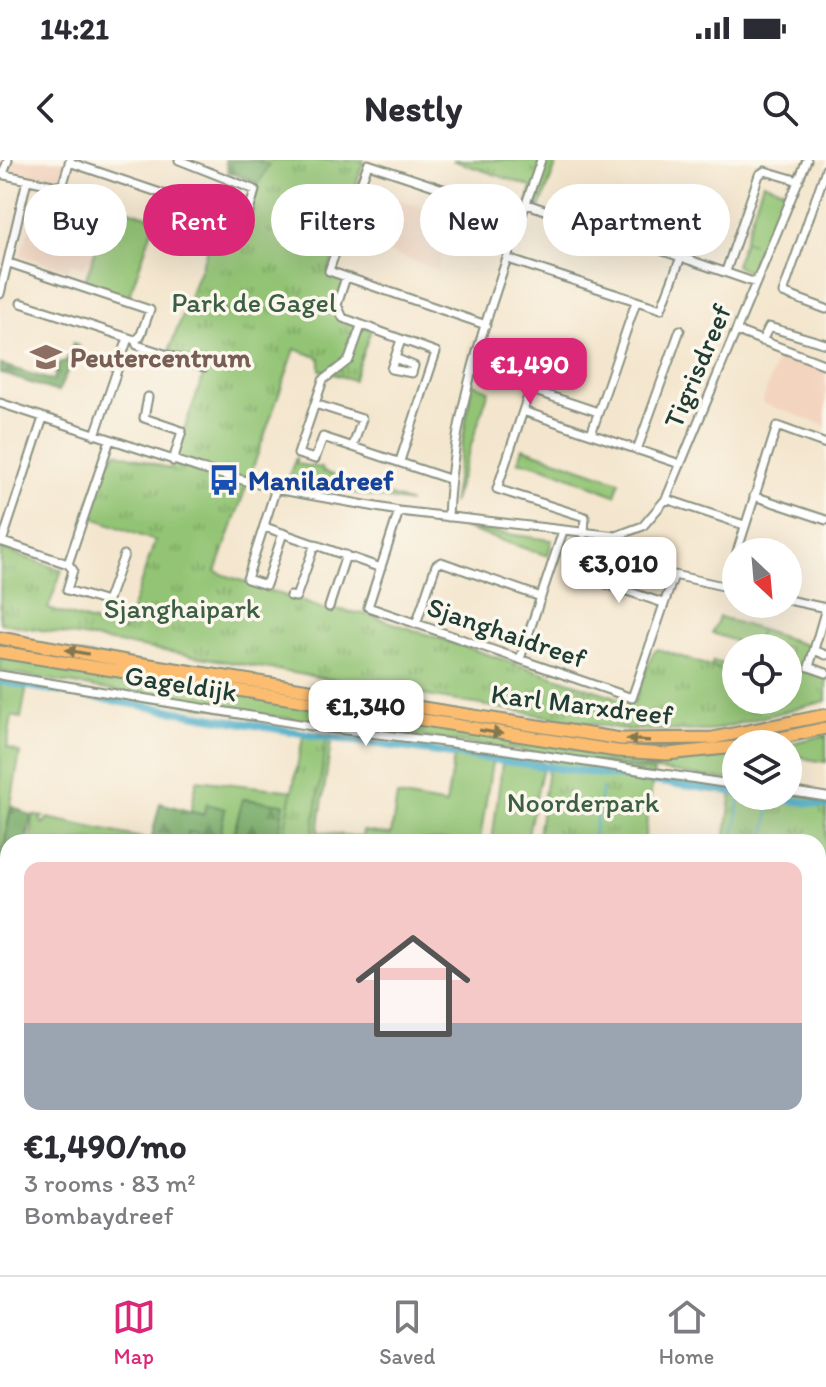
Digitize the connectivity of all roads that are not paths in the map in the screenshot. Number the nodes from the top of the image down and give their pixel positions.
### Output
1 (8, 160) edge
2 (179, 160) edge
3 (541, 160) edge
4 (69, 161) edge
5 (807, 161) edge
6 (826, 169) edge
7 (1, 174) edge
8 (27, 180) junction
9 (799, 181) junction
10 (428, 184) edge
11 (527, 204) joint
12 (0, 254) edge
13 (509, 256) edge
14 (681, 257) junction
15 (508, 259) junction
16 (9, 260) junction
17 (726, 271) junction
18 (346, 277) junction
19 (756, 283) junction
20 (0, 294) edge
21 (636, 302) junction
22 (21, 303) dead end
23 (826, 309) edge
24 (486, 325) junction
25 (361, 326) junction
26 (680, 330) dead end
27 (737, 331) junction
28 (131, 340) junction
29 (401, 340) junction
30 (762, 341) junction
31 (826, 344) edge
32 (395, 358) dead end
33 (826, 365) edge
34 (204, 367) dead end
35 (472, 370) junction
36 (530, 390) junction
37 (148, 397) dead end
38 (0, 403) edge
39 (315, 404) junction
40 (523, 411) junction
41 (598, 412) junction
42 (43, 418) junction
43 (591, 434) junction
44 (95, 435) junction
45 (110, 440) junction
46 (826, 444) edge
47 (353, 446) junction
48 (637, 450) junction
49 (173, 461) junction
50 (400, 461) junction
51 (680, 464) junction
52 (449, 479) junction
53 (276, 488) junction
54 (754, 496) junction
55 (666, 499) junction
56 (399, 511) junction
57 (448, 517) junction
58 (826, 520) edge
59 (744, 525) junction
60 (265, 527) junction
61 (563, 531) junction
62 (283, 533) junction
63 (584, 534) junction
64 (741, 538) edge
65 (1, 542) edge
66 (315, 544) junction
67 (124, 555) dead end
68 (346, 555) junction
69 (65, 564) junction
70 (381, 568) junction
71 (585, 577) dead end
72 (722, 586) edge
73 (290, 596) dead end
74 (541, 597) junction
75 (663, 603) junction
76 (802, 603) edge
77 (329, 607) dead end
78 (826, 608) edge
79 (416, 624) junction
80 (0, 638) edge
81 (814, 650) junction
82 (0, 652) edge
83 (826, 655) edge
84 (520, 659) junction
85 (826, 673) edge
86 (0, 675) edge
87 (826, 715) edge
88 (826, 728) edge
89 (802, 733) edge
90 (722, 748) edge
91 (722, 783) edge
92 (802, 793) edge
93 (826, 797) edge

1 - 7 street
2 - 4 street
3 - 11 street
4 - 8 street
5 - 6 street, Tigrisdreef
5 - 9 street, Tigrisdreef
6 - 23 street, Tigrisdreef
7 - 8 street
8 - 16 street
9 - 17 street
9 - 19 street, Tigrisdreef
10 - 18 street
11 - 14 street
12 - 16 street
13 - 15 street
14 - 17 street
14 - 21 street
15 - 21 street
15 - 24 street
16 - 20 street
16 - 28 street
17 - 19 street
18 - 24 street
18 - 25 street
19 - 27 street, Tigrisdreef
21 - 41 street
22 - 28 street
24 - 35 street
25 - 29 street
25 - 39 street
26 - 48 street
27 - 30 street
27 - 51 street, Tigrisdreef
28 - 34 street
28 - 44 street
29 - 32 street
29 - 50 street
30 - 31 street
30 - 33 street
35 - 36 street
35 - 52 street
36 - 40 street
36 - 41 street
37 - 49 street
38 - 42 street, Tigrisdreef
39 - 47 street
39 - 47 street
40 - 43 street
40 - 63 street
41 - 43 street
42 - 44 street, Tigrisdreef
42 - 65 street
43 - 48 street
44 - 45 street, Tigrisdreef
45 - 49 street, Tigrisdreef
45 - 69 street
46 - 54 street
47 - 50 street
48 - 51 street
49 - 53 street, Tigrisdreef
50 - 52 street
51 - 55 street, Tigrisdreef
52 - 57 street
53 - 56 street, Tigrisdreef
53 - 60 street
54 - 58 street
54 - 59 street
55 - 59 street
55 - 63 street, Tigrisdreef
56 - 57 street, Tigrisdreef
56 - 70 street
57 - 61 street, Tigrisdreef
59 - 64 street
60 - 62 street
60 - 62 street
61 - 63 street, Tigrisdreef
61 - 74 street
62 - 66 street
65 - 69 street
66 - 68 street
66 - 73 street
67 - 69 street
68 - 70 street
68 - 77 street
70 - 79 street, Sjanghaidreef
71 - 75 street
72 - 75 street
74 - 79 street
74 - 84 street
75 - 84 street, Sjanghaidreef
76 - 78 street
78 - 81 street
79 - 84 street, Sjanghaidreef
87 -> 80 highway, Karl Marxdreef
81 - 83 street
81 - 85 street
82 -> 90 highway, Karl Marxdreef
86 - 91 street, Gageldijk
88 - 89 highway
92 - 93 street

